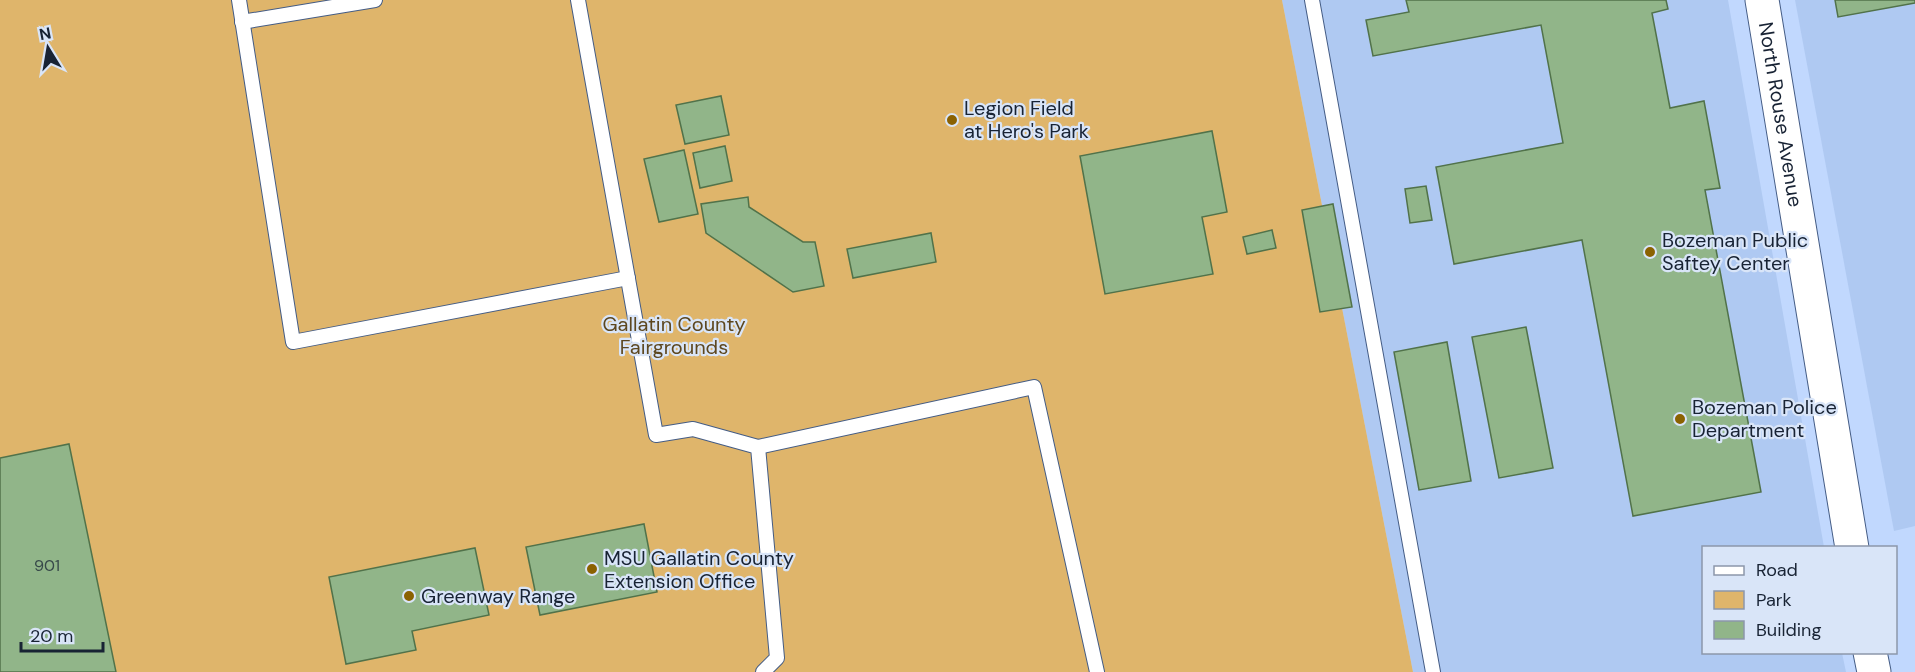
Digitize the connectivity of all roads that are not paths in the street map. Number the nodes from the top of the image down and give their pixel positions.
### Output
1 (239, 0) edge
2 (375, 0) edge
3 (578, 0) edge
4 (1312, 0) edge
5 (1762, 0) edge
6 (242, 22) junction
7 (628, 278) junction
8 (758, 447) junction
9 (1852, 546) edge
10 (1870, 654) edge
11 (763, 672) edge
12 (1097, 672) edge
13 (1433, 672) edge
14 (1874, 672) edge

1 - 6 lane
2 - 6 lane
3 - 7 lane
4 - 13 lane
5 - 9 main road, North Rouse Avenue
6 - 7 lane
7 - 8 lane
8 - 11 lane
8 - 12 lane
10 - 14 main road

